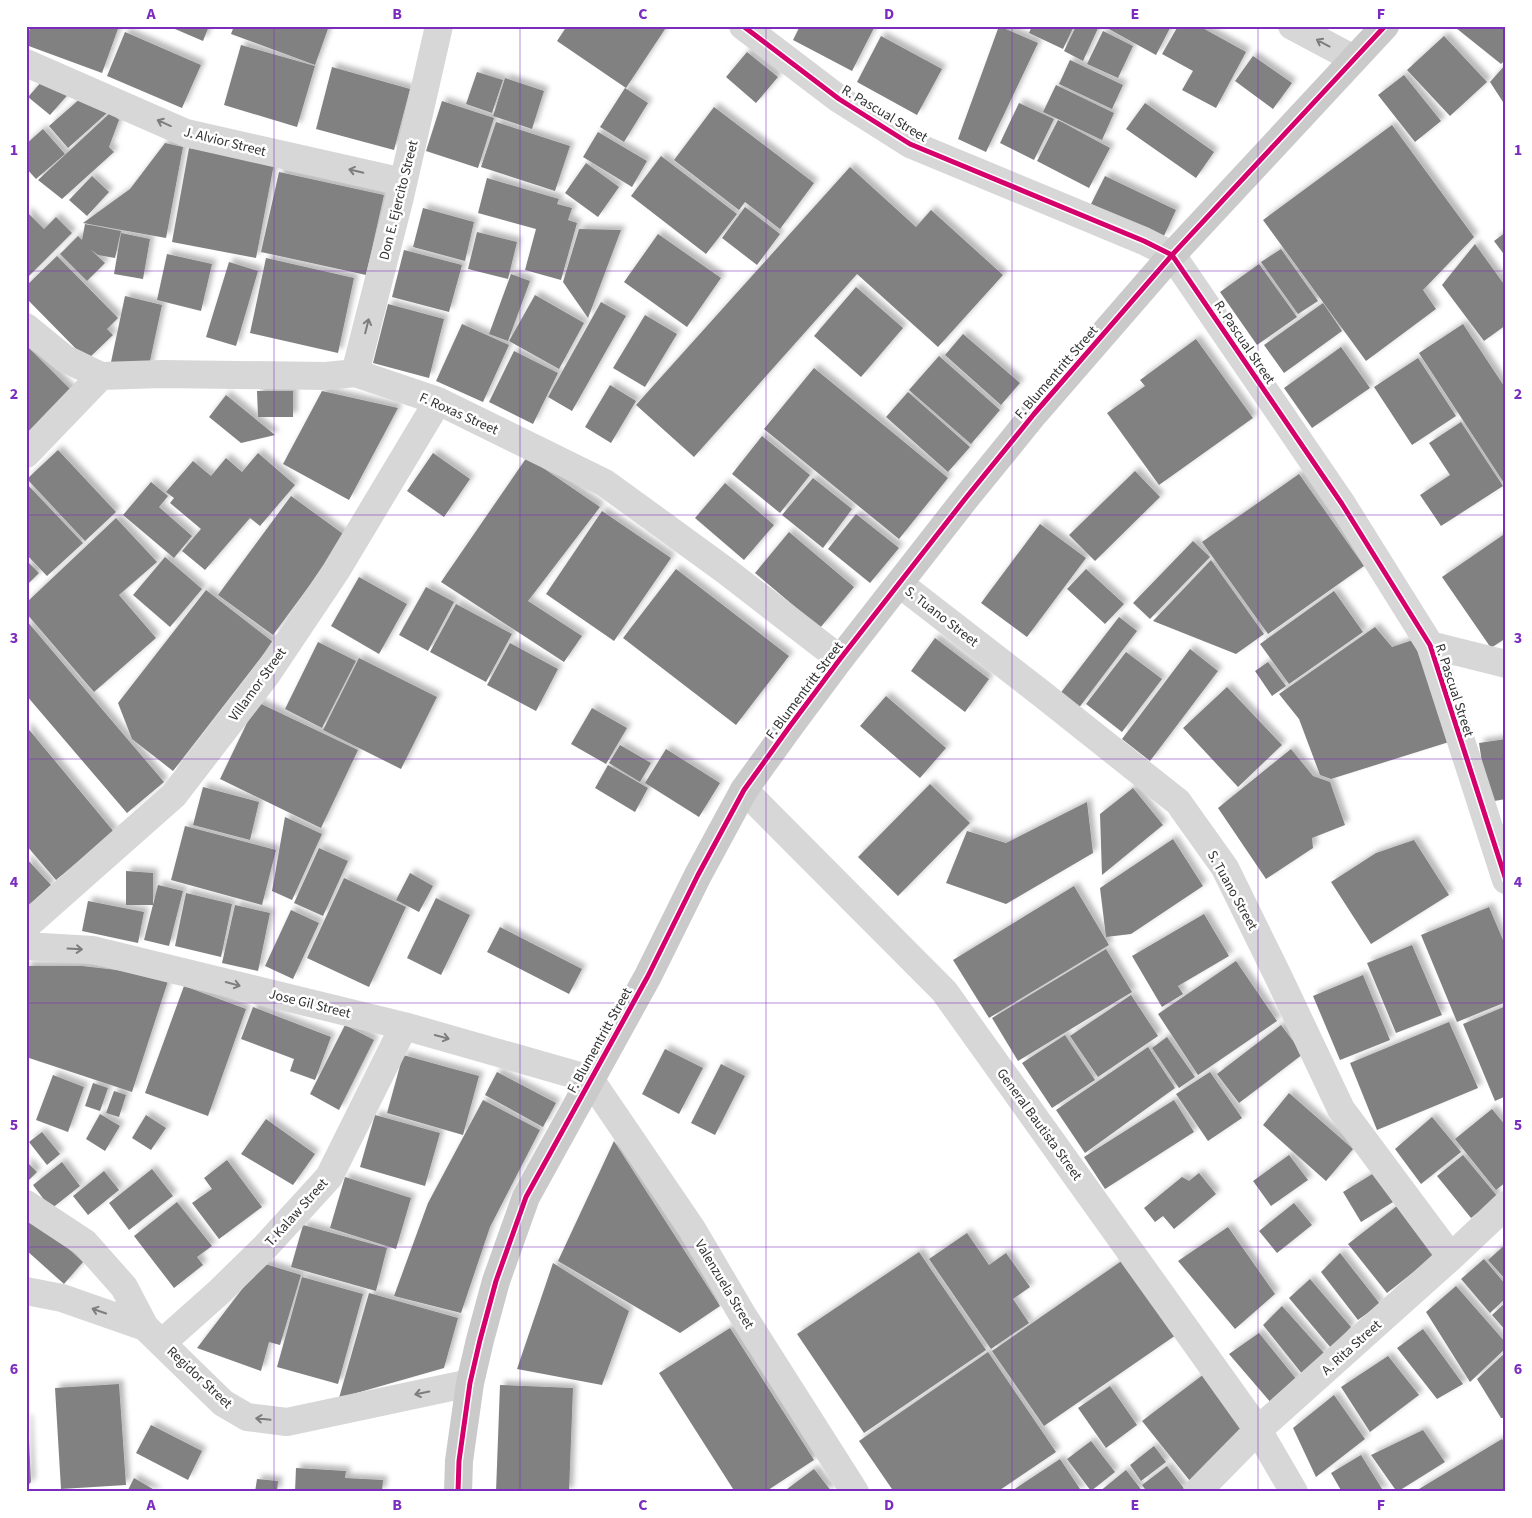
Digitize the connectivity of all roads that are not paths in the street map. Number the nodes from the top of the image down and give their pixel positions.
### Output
1 (439, 26) edge
2 (744, 26) edge
3 (1292, 26) edge
4 (1385, 26) edge
5 (1354, 59) junction
6 (26, 63) edge
7 (403, 182) junction
8 (1172, 255) junction
9 (26, 327) edge
10 (354, 373) junction
11 (102, 376) junction
12 (438, 401) junction
13 (26, 454) edge
14 (900, 584) junction
15 (1430, 645) junction
16 (840, 659) junction
17 (1506, 664) edge
18 (744, 790) junction
19 (1506, 880) edge
20 (26, 926) edge
21 (26, 946) edge
22 (404, 1026) junction
23 (590, 1079) junction
24 (26, 1204) edge
25 (1506, 1205) edge
26 (1451, 1257) junction
27 (26, 1291) edge
28 (154, 1335) junction
29 (470, 1383) junction
30 (1258, 1430) junction
31 (458, 1492) edge
32 (855, 1492) edge
33 (1197, 1492) edge
34 (1294, 1492) edge

1 - 7 street, Don E. Ejercito Street
2 - 8 street, R. Pascual Street
5 -> 3 street
4 - 5 main road, F. Blumentritt Street
5 - 8 main road, F. Blumentritt Street
7 -> 6 street, J. Alvior Street
10 -> 7 street, Don E. Ejercito Street
8 - 14 main road, F. Blumentritt Street
8 - 15 street, R. Pascual Street
9 - 11 street, F. Roxas Street
10 - 11 street, F. Roxas Street
10 - 12 street, F. Roxas Street
11 - 13 street
12 - 16 street, F. Roxas Street
12 - 20 street, Villamor Street
14 - 16 main road, F. Blumentritt Street
14 - 26 street, S. Tuano Street
15 - 17 street
15 - 19 street, R. Pascual Street
16 - 18 main road, F. Blumentritt Street
18 - 23 main road, F. Blumentritt Street
18 - 30 street, General Bautista Street
21 -> 22 street, Jose Gil Street
22 -> 23 street, Jose Gil Street
22 - 28 street, T. Kalaw Street
23 - 29 main road, F. Blumentritt Street
23 - 32 street, Valenzuela Street
24 - 28 street
25 - 26 street, A. Rita Street
26 - 30 street, A. Rita Street
28 -> 27 street, Regidor Street
29 -> 28 street, Regidor Street
29 - 31 main road, F. Blumentritt Street
30 - 33 street, A. Rita Street
30 - 34 street, General Bautista Street

